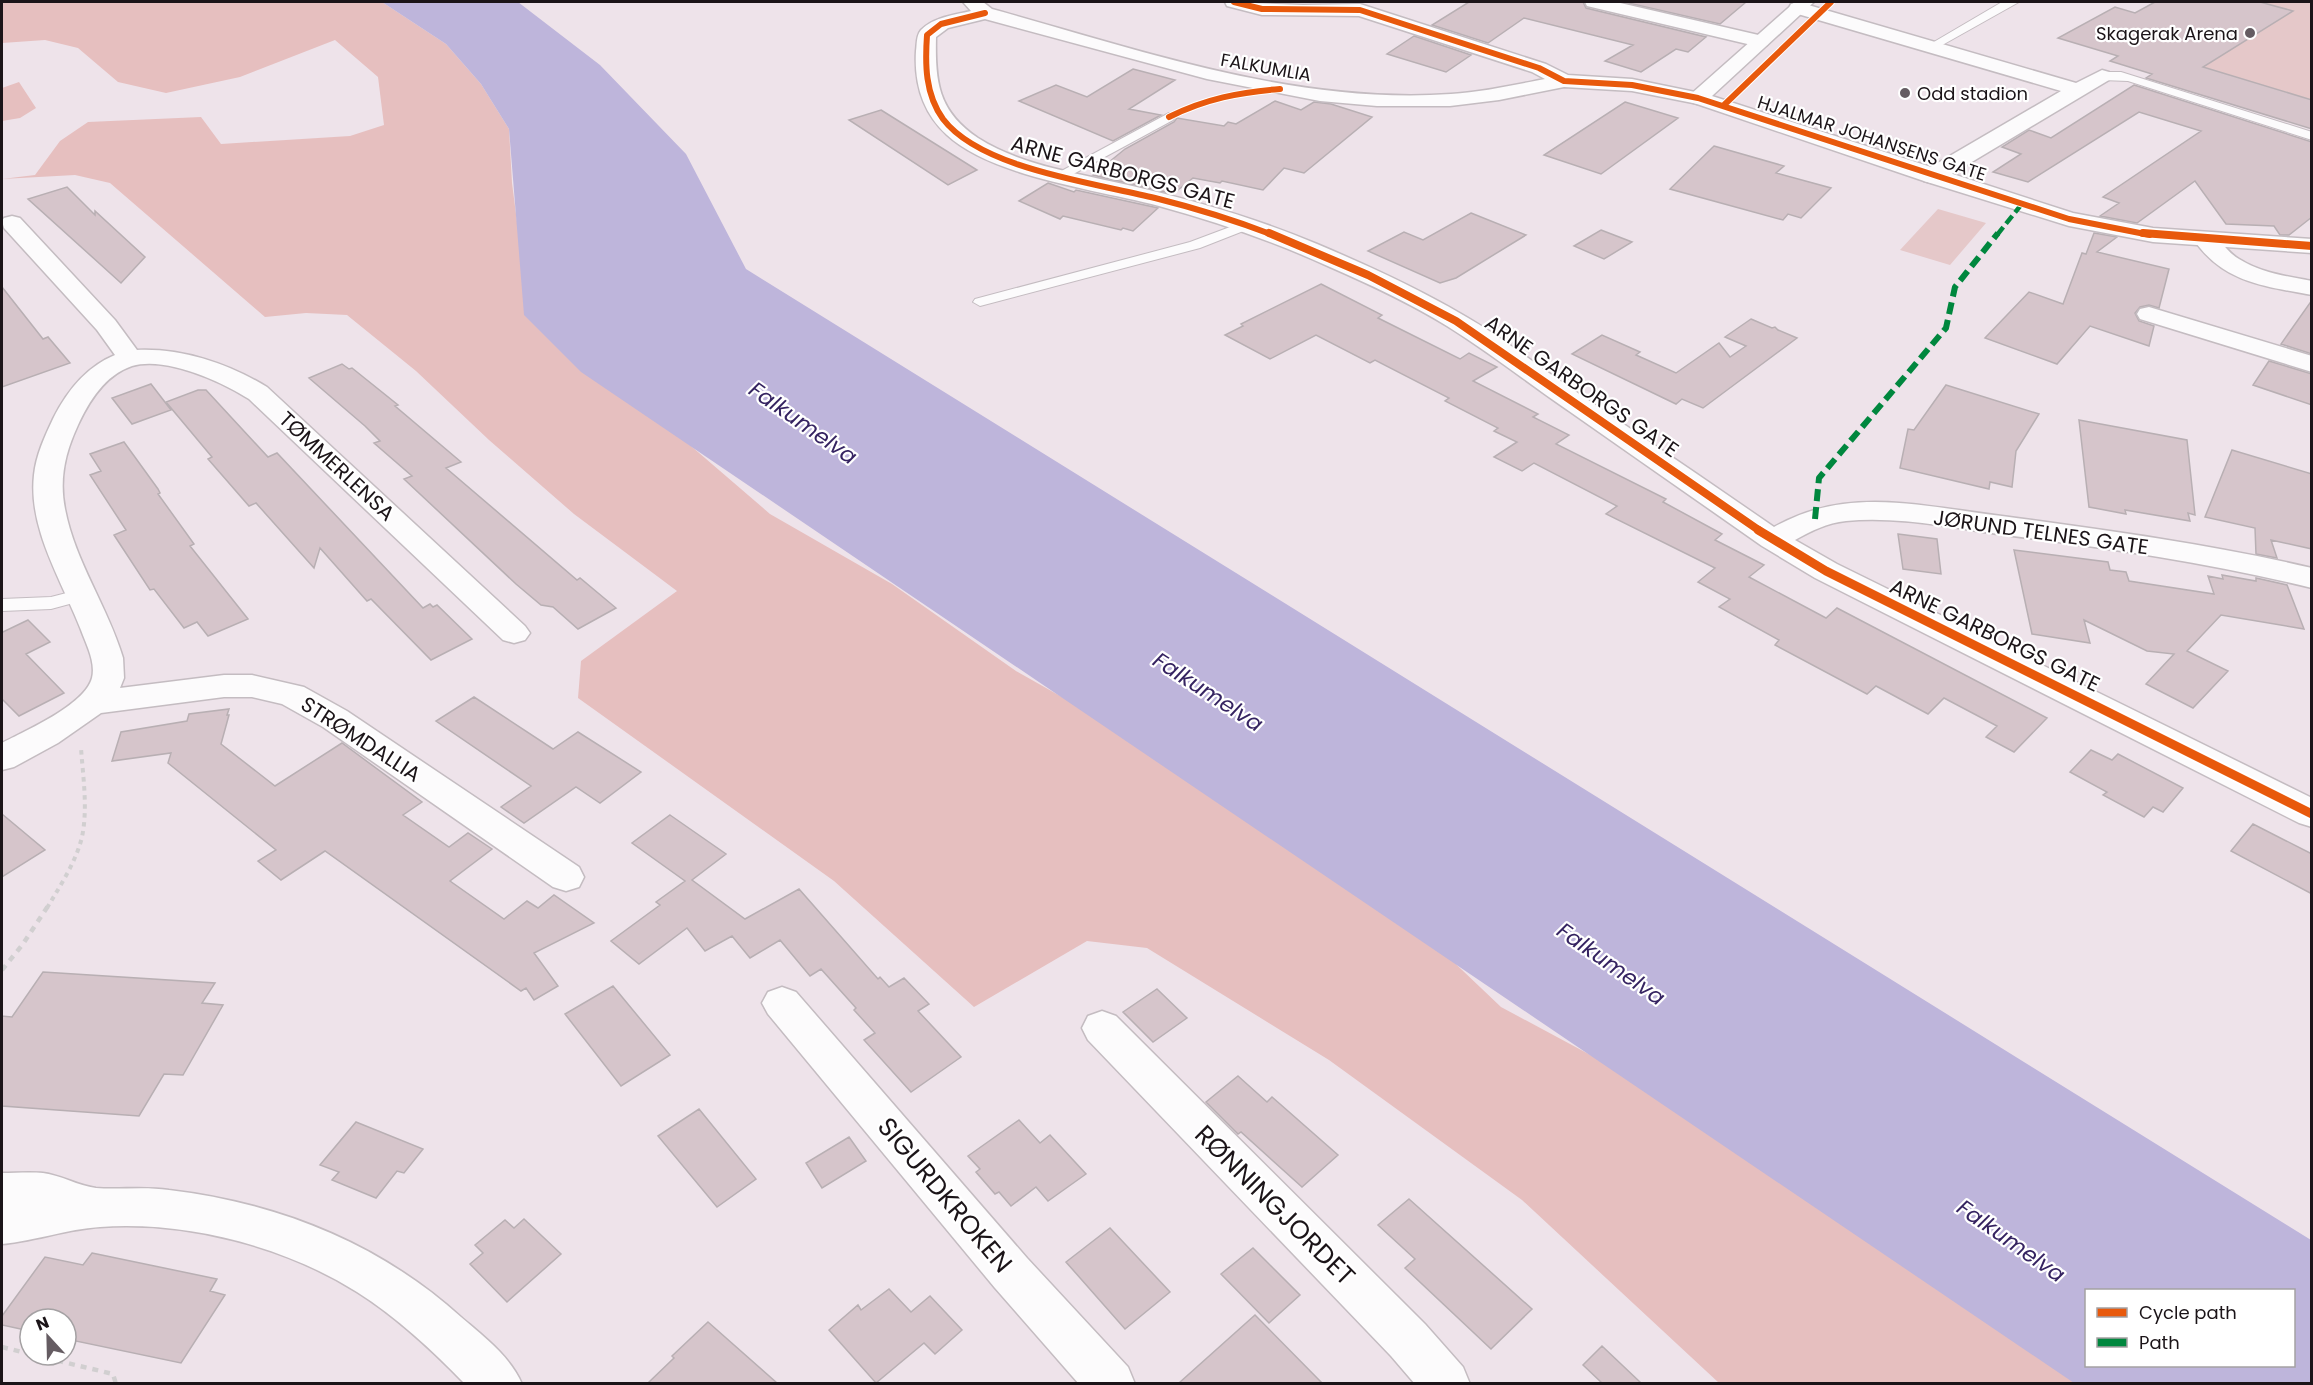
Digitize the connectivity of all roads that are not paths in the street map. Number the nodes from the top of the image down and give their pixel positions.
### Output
1 (1234, 2) edge
2 (1594, 2) edge
3 (2014, 2) edge
4 (1802, 4) edge
5 (1367, 6) edge
6 (979, 7) edge
7 (1760, 41) junction
8 (1933, 46) junction
9 (2102, 76) joint
10 (1564, 81) junction
11 (2078, 90) junction
12 (1698, 98) junction
13 (1169, 117) dead end
14 (2312, 136) edge
15 (1061, 175) junction
16 (1932, 176) junction
17 (12, 224) dead end
18 (1246, 225) junction
19 (2206, 240) junction
20 (2312, 246) edge
21 (2312, 288) edge
22 (980, 302) dead end
23 (2149, 314) dead end
24 (130, 358) junction
25 (2312, 364) edge
26 (1773, 540) junction
27 (2312, 578) edge
28 (82, 595) junction
29 (2, 605) edge
30 (514, 633) dead end
31 (86, 708) junction
32 (2, 758) edge
33 (2312, 814) edge
34 (566, 877) dead end
35 (782, 1003) dead end
36 (1102, 1028) dead end
37 (2, 1194) edge
38 (100, 1207) junction
39 (2, 1224) edge
40 (498, 1383) edge
41 (1111, 1383) edge
42 (1446, 1383) edge

1 - 5 street, HJALMAR JOHANSENS GATE
2 - 7 street
3 - 8 lane
4 - 7 street
4 - 8 street
5 - 10 street, HJALMAR JOHANSENS GATE
6 - 10 street, FALKUMLIA
6 - 15 street, ARNE GARBORGS GATE
7 - 12 street
8 - 11 street
9 - 11 street
9 - 14 lane
10 - 12 street, HJALMAR JOHANSENS GATE
11 - 16 street
12 - 16 street, HJALMAR JOHANSENS GATE
13 - 15 lane
15 - 18 street, ARNE GARBORGS GATE
16 - 19 street, HJALMAR JOHANSENS GATE
17 - 24 street
18 - 22 lane
18 - 26 street, ARNE GARBORGS GATE
19 - 20 street, HJALMAR JOHANSENS GATE
19 - 21 street
23 - 25 street
24 - 28 street, TØMMERLENSA
24 - 30 street, TØMMERLENSA
26 - 27 street, JØRUND TELNES GATE
26 - 33 street, ARNE GARBORGS GATE
28 - 29 lane
28 - 31 street, TØMMERLENSA
31 - 32 street, STRØMDALLIA
31 - 34 street, STRØMDALLIA
35 - 41 street, SIGURDKROKEN
36 - 42 street, RØNNINGJORDET
37 - 38 street
38 - 39 street
38 - 40 street

